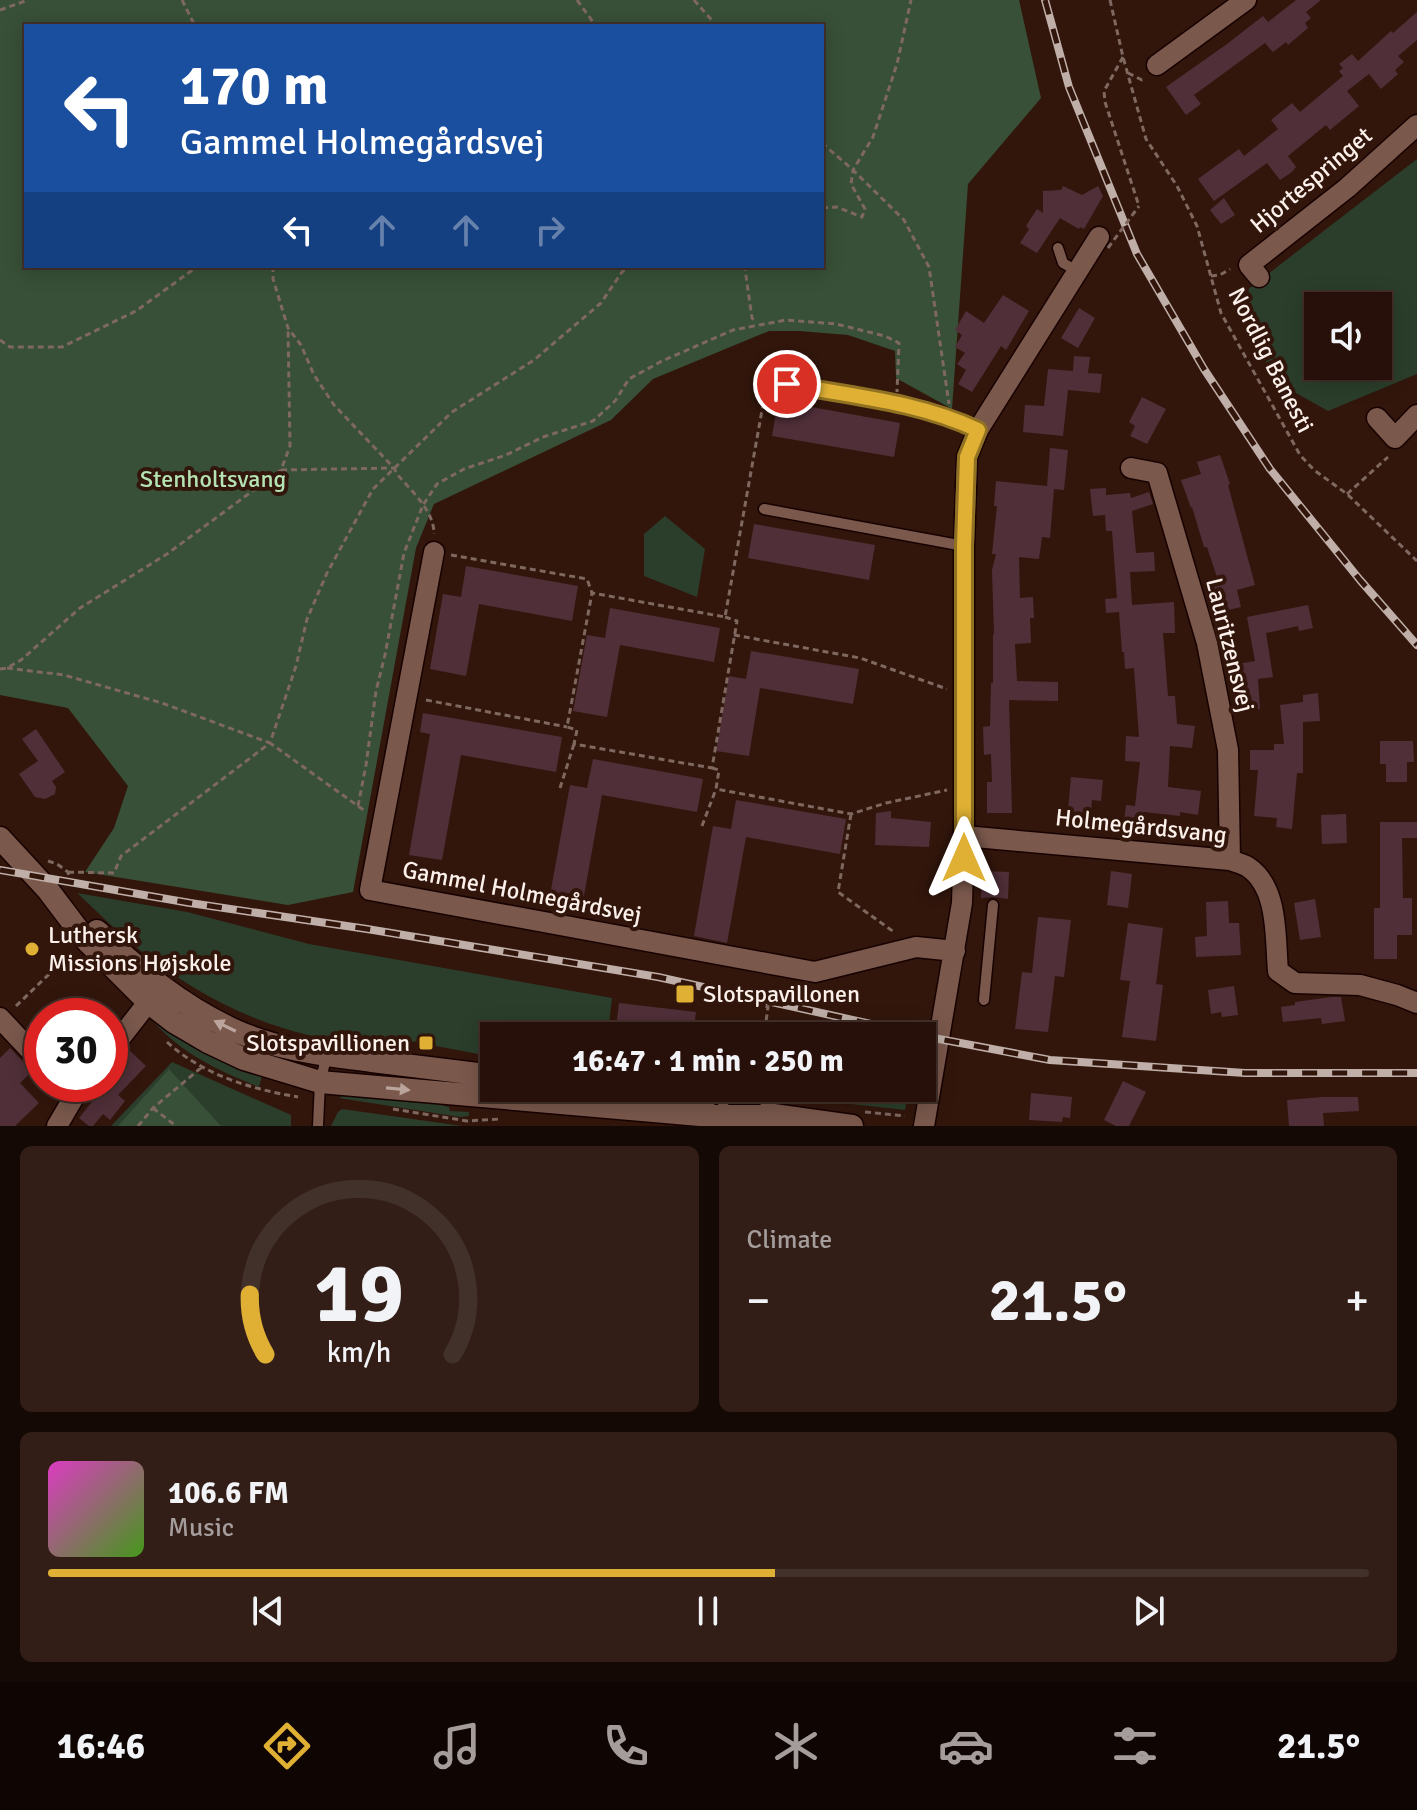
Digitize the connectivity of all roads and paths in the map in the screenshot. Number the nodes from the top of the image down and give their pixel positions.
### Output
1 (28, 0) edge
2 (182, 0) edge
3 (577, 0) edge
4 (694, 0) edge
5 (911, 0) edge
6 (1110, 0) edge
7 (1246, 0) edge
8 (0, 10) edge
9 (194, 24) edge
10 (595, 24) edge
11 (715, 24) edge
12 (1123, 57) junction
13 (1157, 65) dead end
14 (1417, 125) edge
15 (824, 145) edge
16 (853, 170) junction
17 (824, 208) edge
18 (1104, 242) joint
19 (1058, 248) dead end
20 (195, 268) edge
21 (273, 268) edge
22 (627, 268) edge
23 (744, 268) edge
24 (1077, 271) junction
25 (1259, 277) dead end
26 (757, 325) junction
27 (288, 328) junction
28 (0, 340) edge
29 (787, 384) joint
30 (897, 404) junction
31 (1417, 415) edge
32 (951, 417) junction
33 (1377, 418) dead end
34 (978, 430) junction
35 (1395, 438) junction
36 (394, 468) junction
37 (1131, 468) dead end
38 (281, 470) junction
39 (1347, 494) junction
40 (423, 505) junction
41 (764, 509) dead end
42 (964, 546) junction
43 (434, 552) junction
44 (1416, 557) edge
45 (592, 593) junction
46 (725, 617) junction
47 (734, 635) junction
48 (7, 668) junction
49 (0, 669) edge
50 (407, 696) junction
51 (964, 696) junction
52 (567, 727) junction
53 (270, 743) junction
54 (574, 744) junction
55 (712, 768) junction
56 (963, 787) junction
57 (560, 788) dead end
58 (716, 789) junction
59 (358, 806) junction
60 (851, 814) junction
61 (383, 824) junction
62 (702, 826) dead end
63 (964, 836) junction
64 (0, 838) edge
65 (41, 858) dead end
66 (1230, 860) junction
67 (68, 872) junction
68 (48, 890) junction
69 (71, 892) dead end
70 (993, 905) dead end
71 (898, 935) dead end
72 (85, 939) junction
73 (955, 951) junction
74 (155, 994) junction
75 (984, 1000) dead end
76 (736, 1001) dead end
77 (1417, 1003) edge
78 (1, 1019) edge
79 (766, 1022) edge
80 (128, 1028) edge
81 (24, 1044) edge
82 (179, 1054) dead end
83 (327, 1055) junction
84 (202, 1067) junction
85 (480, 1074) edge
86 (319, 1092) junction
87 (480, 1094) edge
88 (67, 1102) edge
89 (723, 1103) edge
90 (153, 1108) junction
91 (57, 1126) edge
92 (138, 1126) edge
93 (176, 1126) edge
94 (318, 1126) edge
95 (852, 1126) edge
96 (924, 1126) edge

1 - 8 path
2 - 9 path
3 - 10 path
4 - 11 path
5 - 16 path
6 - 12 path, Nordlig Banesti
7 - 13 street
12 - 18 path, bridge
12 - 39 path, Nordlig Banesti
14 - 25 street, Hjortespringet
15 - 16 path
16 - 17 path
16 - 32 path
18 - 24 street
19 - 24 lane
20 - 28 path
21 - 27 path
22 - 36 path
23 - 26 path
24 - 34 street
26 - 30 path
26 - 40 path
27 - 36 path
27 - 38 path
29 - 30 lane
29 - 46 path
30 - 32 lane
31 - 35 street
32 - 34 lane
33 - 35 street
34 - 42 street
35 - 39 path
36 - 38 path
36 - 40 path
36 - 53 path
37 - 66 street, Lauritzensvej
38 - 48 path
39 - 44 path, Nordlig Banesti
40 - 43 path
40 - 59 path
41 - 42 lane
42 - 51 street
43 - 45 path
43 - 50 street, Gammel Holmegårdsvej
45 - 46 path
45 - 52 path
46 - 47 path
47 - 51 path
47 - 55 path
48 - 49 path
48 - 53 path
50 - 52 path
50 - 61 street, Gammel Holmegårdsvej
51 - 56 street
52 - 54 path
53 - 59 path
53 - 67 path
54 - 55 path
54 - 57 path
55 - 58 path
56 - 60 path
56 - 63 street
58 - 60 path
58 - 62 path
59 - 61 path
60 - 71 path
61 - 73 street, Gammel Holmegårdsvej
63 - 66 street, Holmegårdsvang
63 - 73 street
64 - 68 street
65 - 67 path
66 - 77 street, Holmegårdsvang
67 - 69 path
68 - 72 street
68 - 74 street
70 - 75 lane
72 - 74 street
72 - 78 path
73 - 96 street
74 - 80 street
83 -> 74 street
74 - 86 street
76 - 79 path
78 - 81 street
82 - 84 path
83 - 85 street
83 - 86 lane
84 - 86 path
84 - 90 path
86 -> 87 street
86 - 94 lane
88 - 91 street
89 - 95 street
90 - 92 path
90 - 93 path

